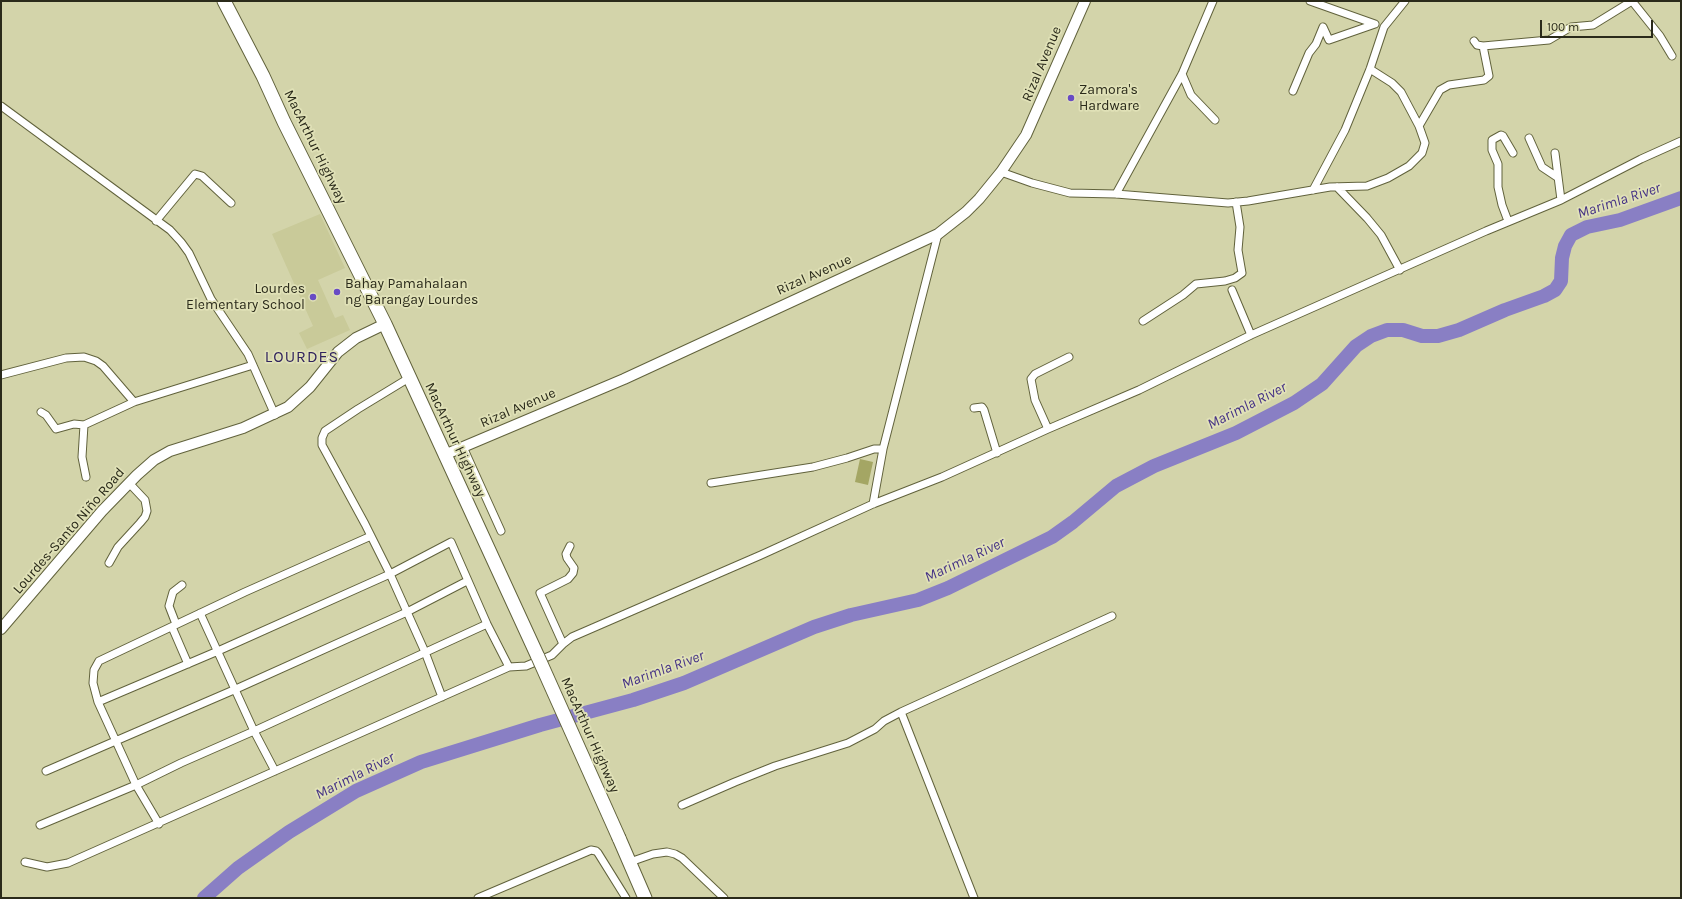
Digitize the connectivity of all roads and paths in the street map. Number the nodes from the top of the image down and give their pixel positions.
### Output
1 (224, 1) edge
2 (1085, 1) edge
3 (1213, 1) edge
4 (1310, 1) edge
5 (1405, 1) edge
6 (1632, 1) edge
7 (1375, 24) junction
8 (1384, 27) junction
9 (1474, 41) dead end
10 (1483, 46) junction
11 (1672, 56) dead end
12 (1370, 69) junction
13 (1182, 74) junction
14 (1293, 91) dead end
15 (1, 106) edge
16 (1214, 120) dead end
17 (1419, 126) junction
18 (1529, 138) dead end
19 (1681, 141) edge
20 (1513, 153) dead end
21 (1555, 153) dead end
22 (1001, 172) junction
23 (1557, 177) junction
24 (1337, 187) junction
25 (1313, 190) junction
26 (1116, 194) junction
27 (1561, 200) junction
28 (1236, 202) junction
29 (231, 203) dead end
30 (156, 221) junction
31 (1508, 222) junction
32 (938, 234) junction
33 (1400, 270) junction
34 (1232, 290) dead end
35 (1143, 321) dead end
36 (385, 324) junction
37 (1251, 335) junction
38 (1069, 357) dead end
39 (253, 365) junction
40 (1, 375) edge
41 (409, 378) junction
42 (134, 402) junction
43 (974, 408) dead end
44 (41, 412) dead end
45 (275, 415) junction
46 (84, 425) junction
47 (1048, 429) junction
48 (463, 447) junction
49 (883, 449) junction
50 (997, 453) junction
51 (444, 455) junction
52 (86, 476) dead end
53 (129, 483) junction
54 (711, 483) dead end
55 (873, 504) junction
56 (501, 530) dead end
57 (372, 536) junction
58 (570, 546) dead end
59 (109, 563) dead end
60 (390, 574) junction
61 (467, 581) junction
62 (182, 585) dead end
63 (407, 612) junction
64 (200, 613) junction
65 (1112, 616) dead end
66 (487, 624) junction
67 (174, 625) junction
68 (1, 630) edge
69 (563, 644) junction
70 (218, 652) junction
71 (425, 652) junction
72 (188, 664) junction
73 (509, 667) junction
74 (236, 689) junction
75 (442, 697) junction
76 (98, 702) junction
77 (901, 712) junction
78 (254, 731) junction
79 (116, 741) junction
80 (46, 771) dead end
81 (275, 771) junction
82 (136, 785) junction
83 (682, 805) dead end
84 (159, 824) junction
85 (40, 825) dead end
86 (25, 862) dead end
87 (630, 862) junction
88 (478, 898) edge
89 (626, 898) edge
90 (645, 898) edge
91 (724, 898) edge
92 (974, 898) edge

1 - 36 highway, MacArthur Highway
2 - 22 street, Rizal Avenue
3 - 13 street
4 - 7 street
5 - 8 street
6 - 10 street
6 - 11 street
7 - 8 street
7 - 14 street
8 - 12 street
9 - 10 street
10 - 17 street
12 - 17 street
12 - 25 street
13 - 16 street
13 - 26 street
15 - 30 street
17 - 24 street
18 - 23 street
19 - 27 street
20 - 31 street
21 - 23 street
22 - 26 street
22 - 32 street, Rizal Avenue
23 - 27 street
24 - 25 street
24 - 33 street
25 - 28 street
26 - 28 street
27 - 31 street
28 - 35 street
29 - 30 street
30 - 39 street
31 - 33 street
32 - 48 street, Rizal Avenue
32 - 49 street
33 - 37 street
34 - 37 street
36 - 41 highway, MacArthur Highway
36 - 45 street, Lourdes-Santo Niño Road
37 - 47 street
38 - 47 street
39 - 42 street
39 - 45 street
40 - 42 street
41 - 51 highway, MacArthur Highway
41 - 57 street
42 - 46 street
43 - 50 street
44 - 46 street
45 - 53 street, Lourdes-Santo Niño Road
46 - 52 street
47 - 50 street
48 - 51 street, Rizal Avenue
48 - 56 street
49 - 54 street
49 - 55 street
50 - 55 street
51 - 87 highway, MacArthur Highway, bridge
53 - 59 street
53 - 68 street, Lourdes-Santo Niño Road
55 - 69 street
57 - 60 street
57 - 64 street
58 - 69 street
60 - 61 street
60 - 63 street
60 - 70 street
61 - 63 street
61 - 66 street
62 - 67 street
63 - 71 street
63 - 74 street
64 - 67 street
64 - 70 street
65 - 77 street
66 - 71 street
66 - 73 street
67 - 72 street
67 - 76 street
69 - 73 street
70 - 72 street
70 - 74 street
71 - 75 street
71 - 78 street
72 - 76 street
73 - 75 street
74 - 78 street
74 - 79 street
75 - 81 street
76 - 79 street
77 - 83 street
77 - 92 street
78 - 81 street
78 - 82 street
79 - 80 street
79 - 82 street
81 - 84 street
82 - 84 street
82 - 85 street
84 - 86 street
87 - 90 highway, MacArthur Highway
87 - 91 street
88 - 89 street

